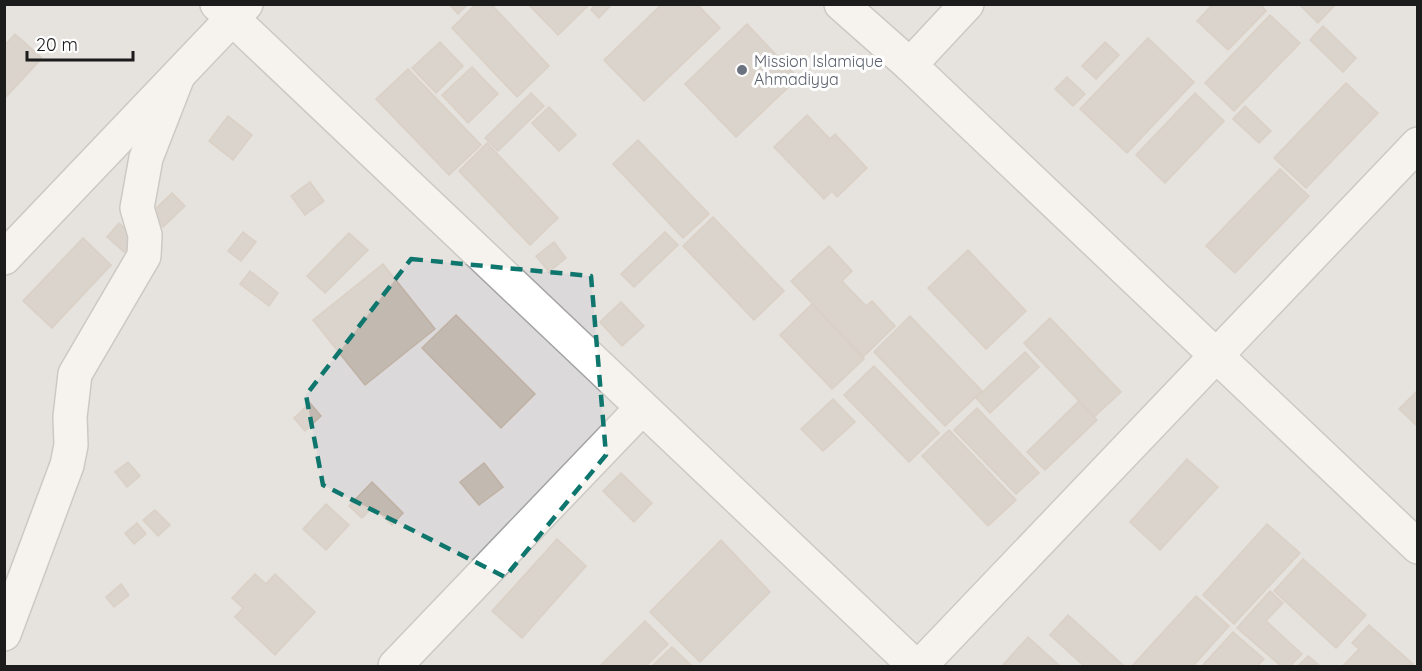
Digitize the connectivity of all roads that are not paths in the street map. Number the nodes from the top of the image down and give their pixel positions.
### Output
1 (841, 4) edge
2 (967, 4) edge
3 (232, 9) edge
4 (910, 65) junction
5 (178, 76) junction
6 (1418, 144) edge
7 (4, 258) edge
8 (1216, 355) junction
9 (642, 408) junction
10 (1418, 547) edge
11 (4, 634) edge
12 (395, 666) edge
13 (915, 666) edge
14 (920, 666) edge

1 - 4 street
2 - 4 street
3 - 5 street
3 - 9 street
4 - 8 street
5 - 7 street
5 - 11 street
6 - 8 street
8 - 10 street
8 - 14 street
9 - 12 street
9 - 13 street

